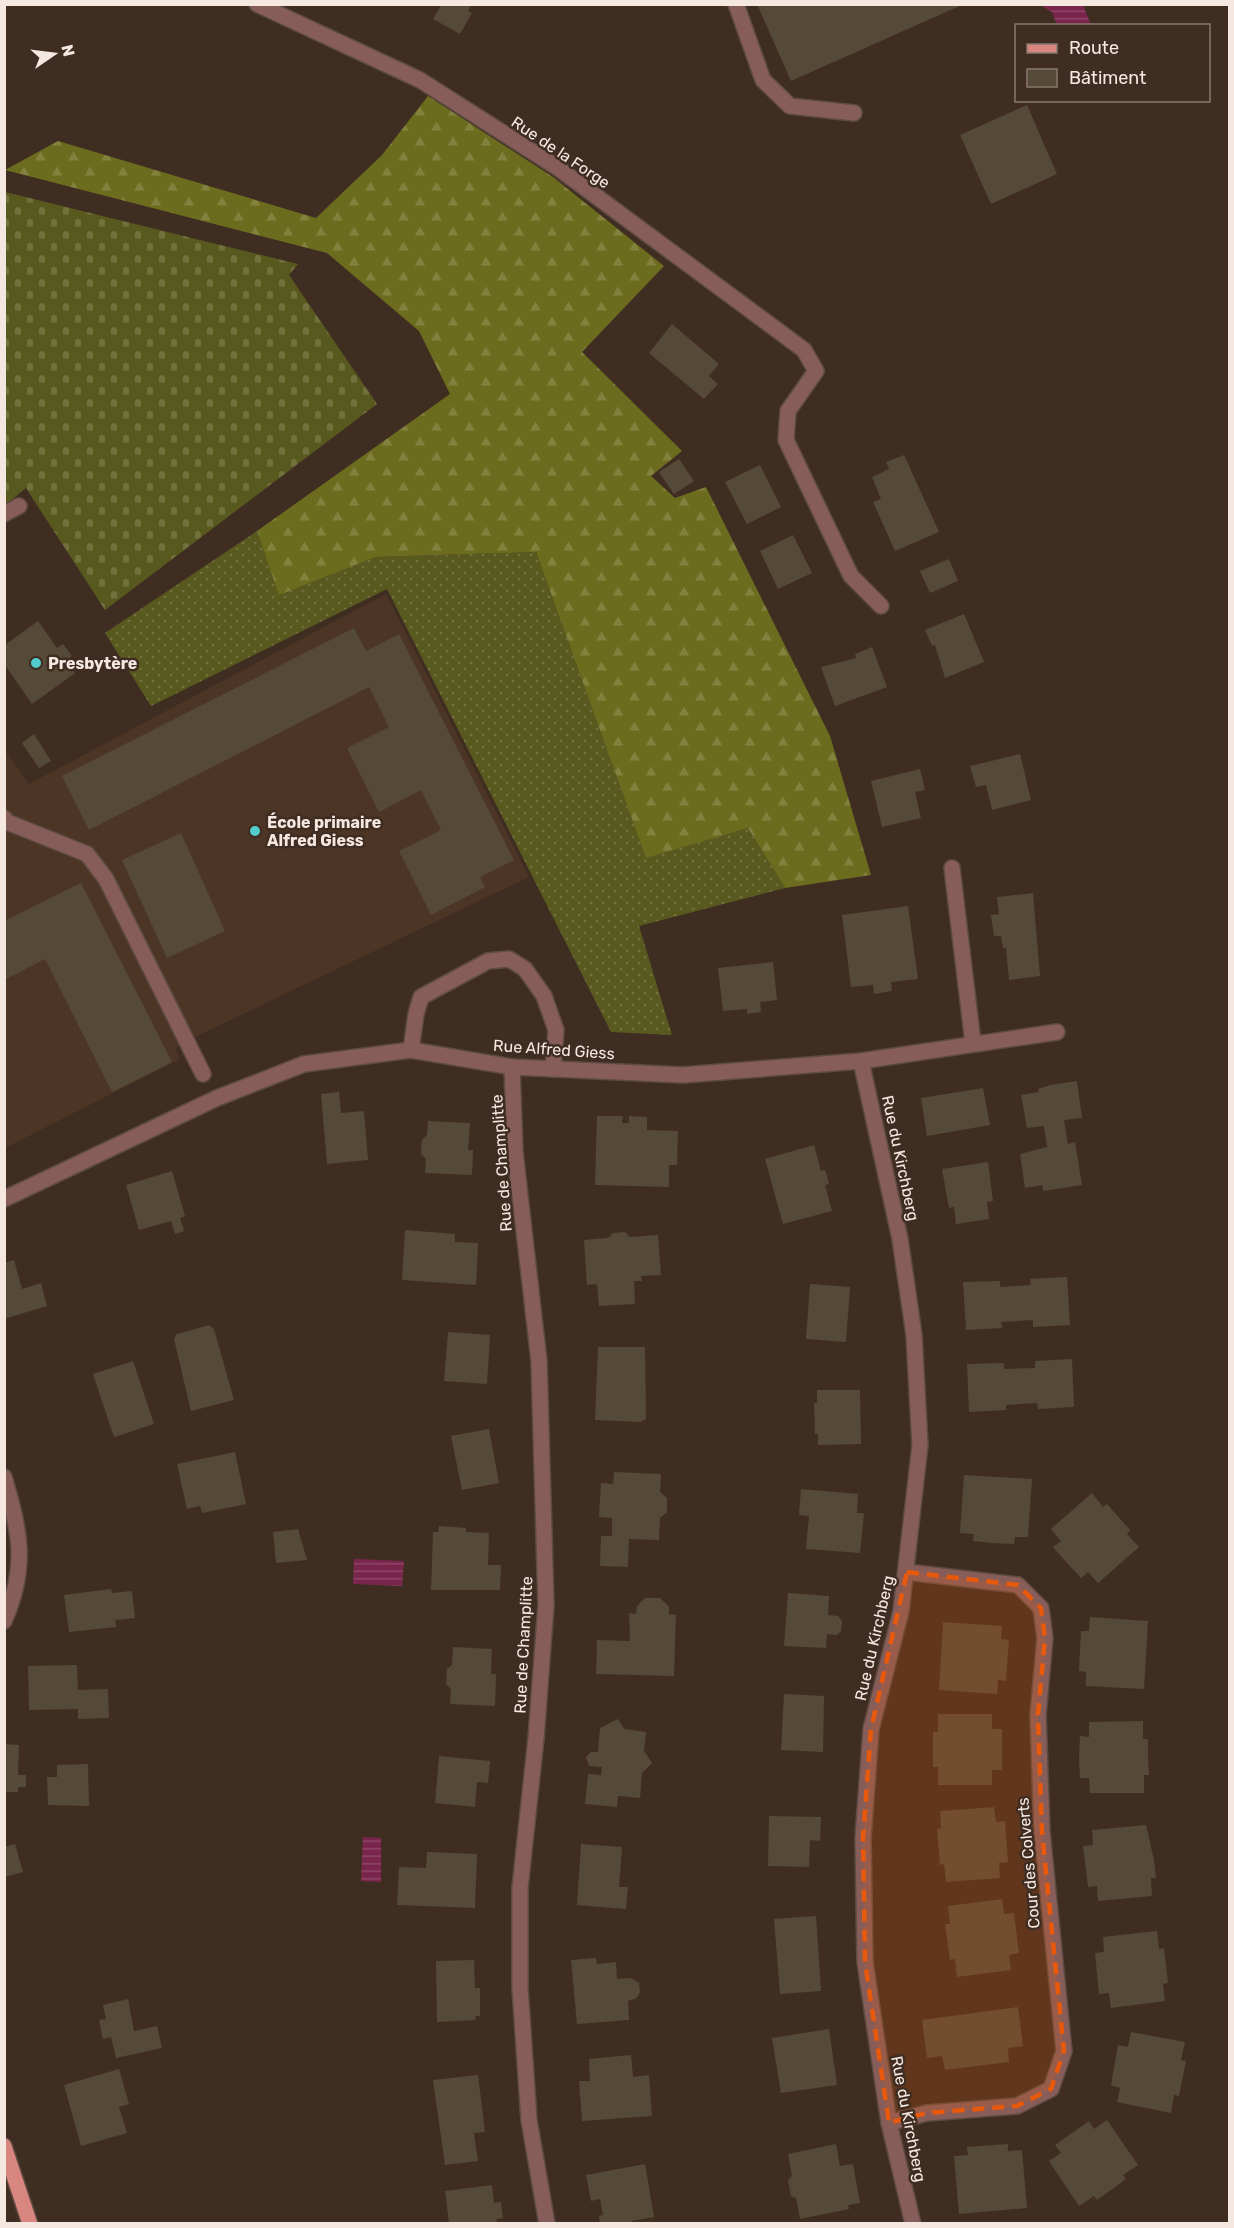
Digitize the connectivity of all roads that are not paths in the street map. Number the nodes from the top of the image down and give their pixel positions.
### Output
1 (257, 4) edge
2 (736, 4) edge
3 (854, 113) dead end
4 (19, 506) dead end
5 (4, 514) edge
6 (881, 606) dead end
7 (4, 818) edge
8 (952, 868) dead end
9 (1057, 1032) dead end
10 (974, 1043) junction
11 (411, 1050) junction
12 (861, 1061) junction
13 (512, 1067) junction
14 (553, 1069) junction
15 (204, 1074) dead end
16 (4, 1199) edge
17 (4, 1478) edge
18 (11, 1522) edge
19 (907, 1572) junction
20 (4, 1621) edge
21 (889, 2123) junction
22 (4, 2146) edge
23 (30, 2223) edge
24 (547, 2223) edge
25 (913, 2223) edge

1 - 6 street, Rue de la Forge
2 - 3 street
4 - 5 street
7 - 15 street
8 - 10 street
9 - 10 street, Rue Alfred Giess
10 - 12 street, Rue Alfred Giess
11 - 13 street, Rue Alfred Giess
11 - 14 street
11 - 16 street, Rue Alfred Giess
12 - 14 street, Rue Alfred Giess
12 - 19 street, Rue du Kirchberg
13 - 14 street, Rue Alfred Giess
13 - 24 street, Rue de Champlitte
17 - 18 street
18 - 20 street
19 - 21 street, Rue du Kirchberg
19 - 21 street, Cour des Colverts
21 - 25 street, Rue du Kirchberg
22 - 23 main road

